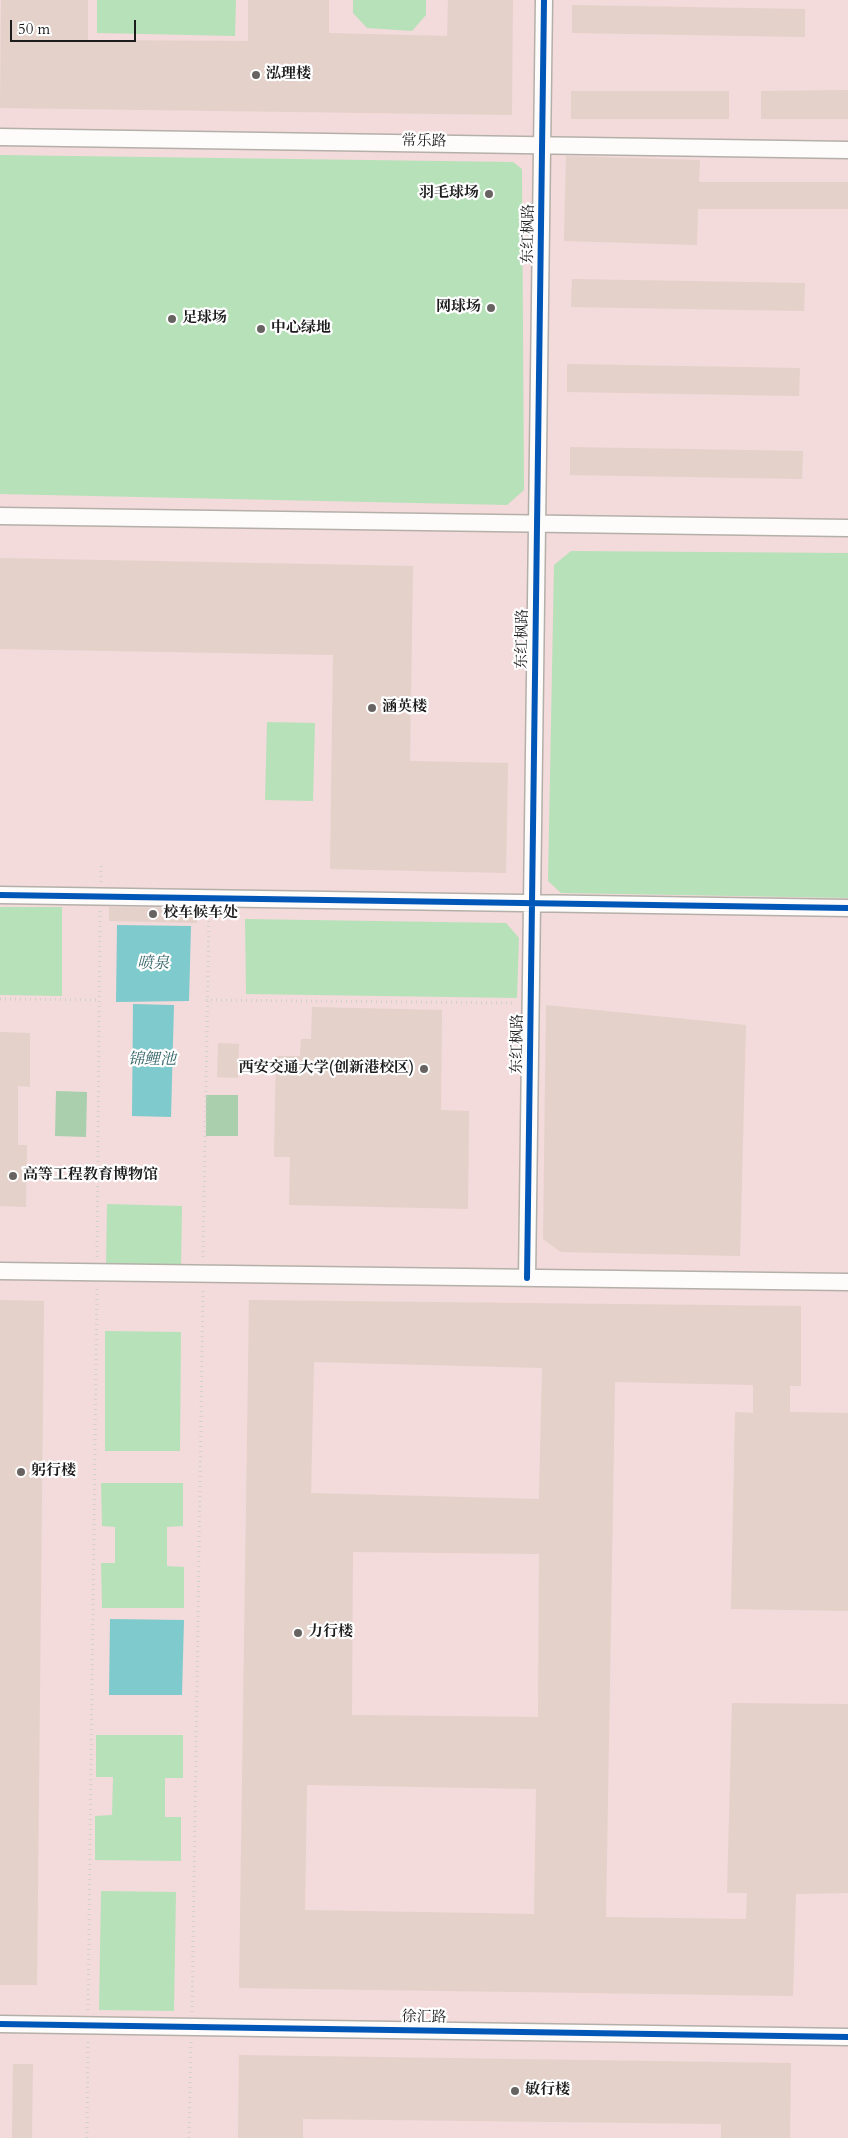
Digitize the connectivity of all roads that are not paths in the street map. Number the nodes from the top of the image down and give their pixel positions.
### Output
1 (544, 0) edge
2 (0, 137) edge
3 (543, 144) junction
4 (848, 150) edge
5 (0, 516) edge
6 (538, 524) junction
7 (848, 528) edge
8 (0, 895) edge
9 (533, 902) junction
10 (848, 908) edge
11 (0, 1271) edge
12 (527, 1278) junction
13 (848, 1282) edge
14 (0, 2024) edge
15 (848, 2037) edge

1 - 3 street, 东红枫路
2 - 3 street, 常乐路
3 - 4 street, 常乐路
3 - 6 street, 东红枫路
5 - 6 street
6 - 7 street
6 - 9 street, 东红枫路
8 - 9 street
9 - 10 street
9 - 12 street, 东红枫路
11 - 12 street
12 - 13 street
14 - 15 street, 徐汇路

